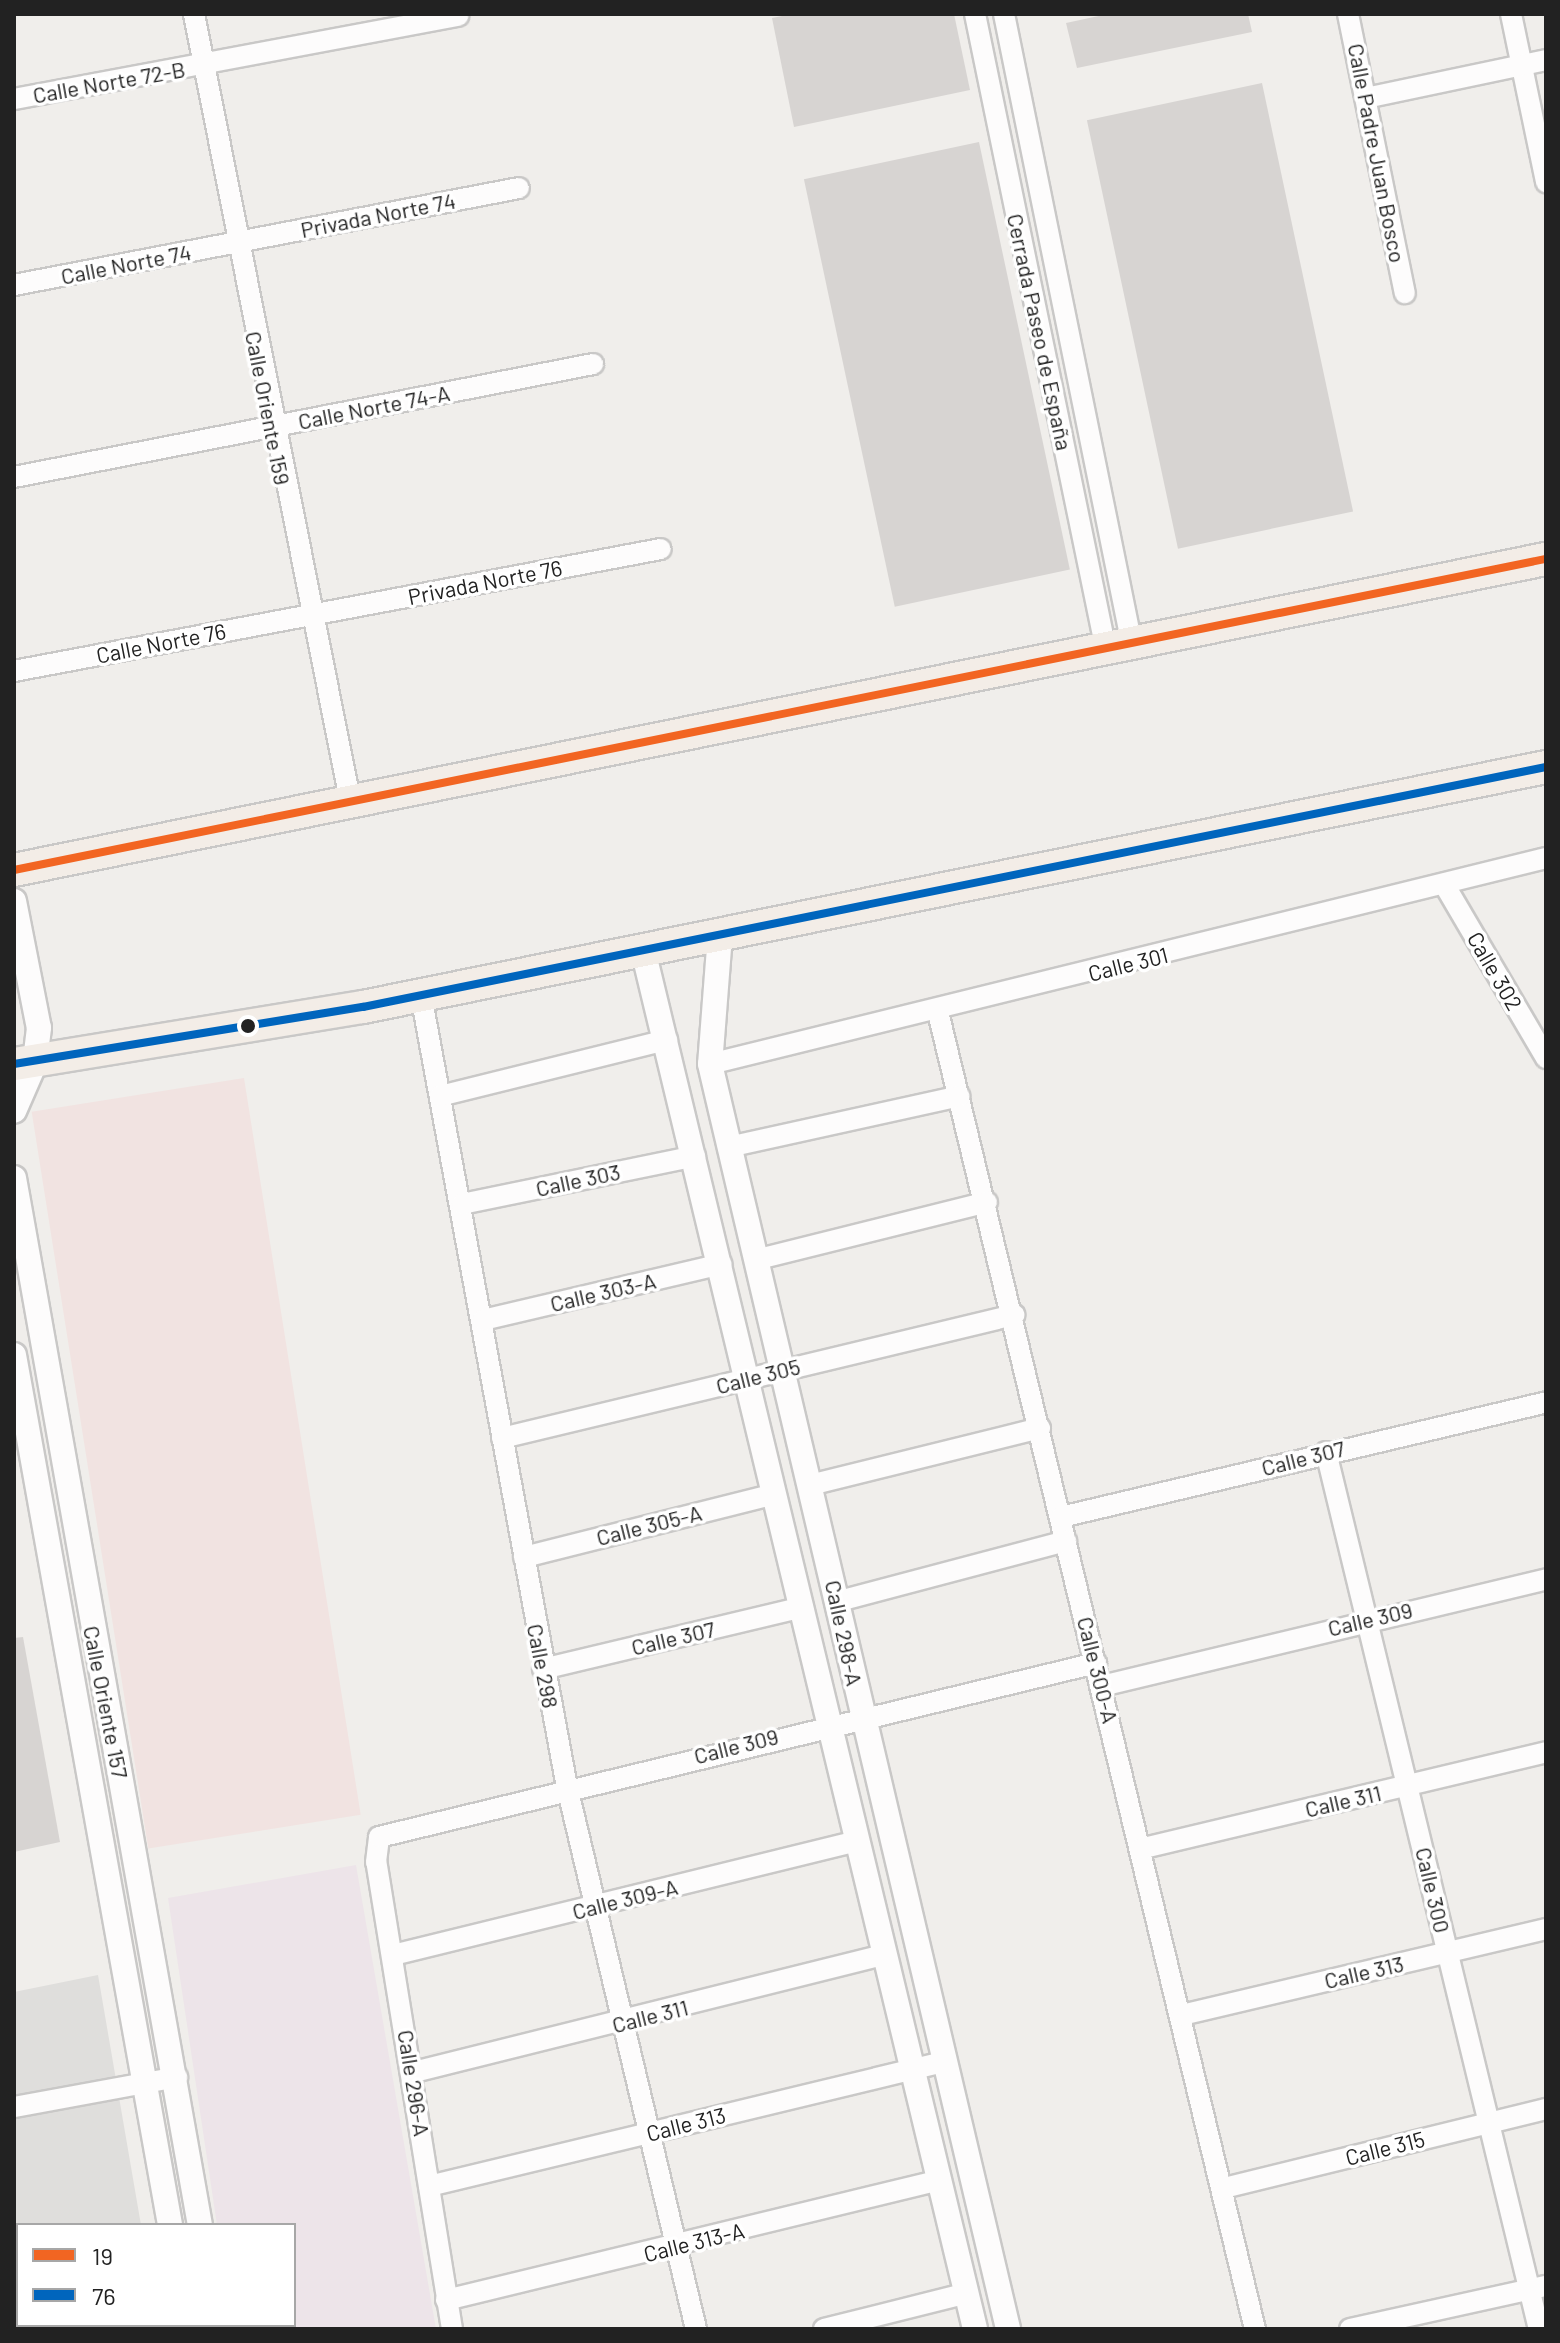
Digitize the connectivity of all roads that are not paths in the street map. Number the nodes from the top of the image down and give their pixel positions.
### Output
1 (194, 14) edge
2 (975, 14) edge
3 (1004, 14) edge
4 (1348, 14) edge
5 (1511, 14) edge
6 (458, 16) dead end
7 (1546, 60) edge
8 (1522, 65) junction
9 (204, 66) junction
10 (1366, 98) junction
11 (14, 99) edge
12 (1546, 182) edge
13 (519, 188) dead end
14 (237, 243) junction
15 (14, 285) edge
16 (1405, 293) dead end
17 (593, 364) dead end
18 (271, 428) junction
19 (14, 477) edge
20 (661, 549) dead end
21 (1546, 559) edge
22 (308, 615) junction
23 (1119, 647) junction
24 (14, 671) edge
25 (1546, 767) edge
26 (350, 800) junction
27 (1546, 858) edge
28 (14, 870) edge
29 (1444, 884) junction
30 (14, 901) edge
31 (720, 935) junction
32 (643, 950) junction
33 (421, 995) junction
34 (938, 1012) junction
35 (1539, 1033) edge
36 (667, 1040) junction
37 (1546, 1058) edge
38 (24, 1063) edge
39 (710, 1064) junction
40 (440, 1096) junction
41 (959, 1096) junction
42 (14, 1111) edge
43 (728, 1147) junction
44 (695, 1156) junction
45 (14, 1178) edge
46 (987, 1202) junction
47 (462, 1204) junction
48 (755, 1260) junction
49 (722, 1264) junction
50 (1014, 1315) junction
51 (483, 1320) junction
52 (14, 1355) edge
53 (781, 1371) junction
54 (747, 1379) junction
55 (1546, 1402) edge
56 (1040, 1428) junction
57 (502, 1438) junction
58 (1326, 1452) junction
59 (810, 1485) junction
60 (775, 1494) junction
61 (1061, 1517) junction
62 (1066, 1541) junction
63 (524, 1557) junction
64 (79, 1564) junction
65 (50, 1570) junction
66 (1546, 1579) edge
67 (839, 1601) junction
68 (803, 1607) junction
69 (1366, 1620) junction
70 (1096, 1663) junction
71 (543, 1669) junction
72 (1102, 1686) junction
73 (862, 1715) junction
74 (829, 1724) junction
75 (1546, 1752) edge
76 (1408, 1786) junction
77 (567, 1787) junction
78 (379, 1837) joint
79 (857, 1841) junction
80 (1140, 1849) junction
81 (593, 1907) junction
82 (1546, 1929) edge
83 (1447, 1953) junction
84 (393, 1955) junction
85 (885, 1955) junction
86 (1182, 2015) junction
87 (620, 2024) junction
88 (943, 2062) junction
89 (913, 2068) junction
90 (414, 2072) junction
91 (177, 2077) junction
92 (146, 2080) junction
93 (14, 2107) edge
94 (1546, 2109) edge
95 (1490, 2123) junction
96 (647, 2133) junction
97 (940, 2180) junction
98 (429, 2186) junction
99 (1224, 2188) junction
100 (170, 2223) edge
101 (200, 2223) edge
102 (674, 2248) junction
103 (1538, 2288) edge
104 (967, 2293) junction
105 (446, 2300) junction
106 (452, 2329) edge
107 (696, 2329) edge
108 (824, 2329) edge
109 (975, 2329) edge
110 (1008, 2329) edge
111 (1255, 2329) edge
112 (1350, 2329) edge
113 (1539, 2329) edge

1 - 9 street, Calle Oriente 159
2 - 23 street, Cerrada Paseo de España
3 - 23 street, Cerrada Paseo de España
4 - 10 street, Calle Padre Juan Bosco
5 - 8 street
6 - 9 street, Calle Norte 72-B
7 - 8 street
8 - 10 street
8 - 12 street
9 - 11 street, Calle Norte 72-B
9 - 14 street, Calle Oriente 159
10 - 16 street, Calle Padre Juan Bosco
13 - 14 street, Privada Norte 74
14 - 15 street, Calle Norte 74
14 - 18 street, Calle Oriente 159
17 - 18 street, Calle Norte 74-A
18 - 19 street, Calle Norte 74-A
18 - 22 street, Calle Oriente 159
20 - 22 street, Privada Norte 76
21 - 23 main road
22 - 24 street, Calle Norte 76
22 - 26 street, Calle Oriente 159
23 - 26 main road
25 - 31 main road
26 - 28 main road
27 - 29 street, Calle 301
29 - 34 street, Calle 301
29 - 35 street, Calle 302
30 - 38 street
31 - 32 main road
31 - 39 street, Calle 298-A
32 - 33 main road
32 - 36 street, Calle 298-A
33 - 38 main road
33 - 40 street, Calle 298
34 - 39 street, Calle 301
34 - 41 street, Calle 300-A
35 - 37 street, Calle 302
36 - 40 street
36 - 44 street, Calle 298-A
38 - 42 street
39 - 43 street, Calle 298-A
40 - 47 street, Calle 298
41 - 43 street
41 - 46 street, Calle 300-A
43 - 48 street, Calle 298-A
44 - 47 street, Calle 303
44 - 49 street, Calle 298-A
45 - 64 street, Calle Oriente 157
46 - 48 street
46 - 50 street, Calle 300-A
47 - 51 street, Calle 298
48 - 53 street, Calle 298-A
49 - 51 street, Calle 303-A
49 - 54 street, Calle 298-A
50 - 53 street, Calle 305
50 - 56 street, Calle 300-A
51 - 57 street, Calle 298
52 - 65 street, Calle Oriente 157
53 - 54 street, Calle 305
53 - 59 street, Calle 298-A
54 - 57 street, Calle 305
54 - 60 street, Calle 298-A
55 - 58 street, Calle 307
56 - 59 street
56 - 61 street, Calle 300-A
57 - 63 street, Calle 298
58 - 61 street, Calle 307
58 - 69 street, Calle 300
59 - 67 street, Calle 298-A
60 - 63 street, Calle 305-A
60 - 68 street, Calle 298-A
61 - 62 street, Calle 300-A
62 - 67 street
62 - 70 street, Calle 300-A
63 - 71 street, Calle 298
64 - 65 street
64 - 91 street, Calle Oriente 157
65 - 92 street, Calle Oriente 157
66 - 69 street, Calle 309
67 - 73 street, Calle 298-A
68 - 71 street, Calle 307
68 - 74 street, Calle 298-A
69 - 72 street, Calle 309
69 - 76 street, Calle 300
70 - 72 street, Calle 300-A
70 - 73 street, Calle 309
71 - 77 street, Calle 298
72 - 80 street, Calle 300-A
73 - 74 street, Calle 309
73 - 88 street, Calle 298-A
74 - 77 street, Calle 309
74 - 79 street, Calle 298-A
75 - 76 street, Calle 311
76 - 80 street, Calle 311
76 - 83 street, Calle 300
77 - 78 street, Calle 309
77 - 81 street, Calle 298
78 - 84 street, Calle 296-A
79 - 81 street, Calle 309-A
79 - 85 street, Calle 298-A
80 - 86 street, Calle 300-A
81 - 84 street, Calle 309-A
81 - 87 street, Calle 298
82 - 83 street, Calle 313
83 - 86 street, Calle 313
83 - 95 street, Calle 300
84 - 90 street, Calle 296-A
85 - 87 street, Calle 311
85 - 89 street, Calle 298-A
86 - 99 street, Calle 300-A
87 - 90 street, Calle 311
87 - 96 street, Calle 298
88 - 89 street, Calle 313
88 - 110 street, Calle 298-A
89 - 96 street, Calle 313
89 - 97 street, Calle 298-A
90 - 98 street, Calle 296-A
91 - 92 street
91 - 101 street, Calle Oriente 157
92 - 93 street
92 - 100 street, Calle Oriente 157
94 - 95 street, Calle 315
95 - 99 street, Calle 315
95 - 103 street, Calle 300
96 - 98 street, Calle 313
96 - 102 street, Calle 298
97 - 102 street, Calle 313-A
97 - 104 street, Calle 298-A
98 - 105 street, Calle 296-A
99 - 111 street, Calle 300-A
102 - 105 street, Calle 313-A
102 - 107 street, Calle 298
103 - 112 street
103 - 113 street, Calle 300
104 - 108 street
104 - 109 street, Calle 298-A
105 - 106 street, Calle 296-A

